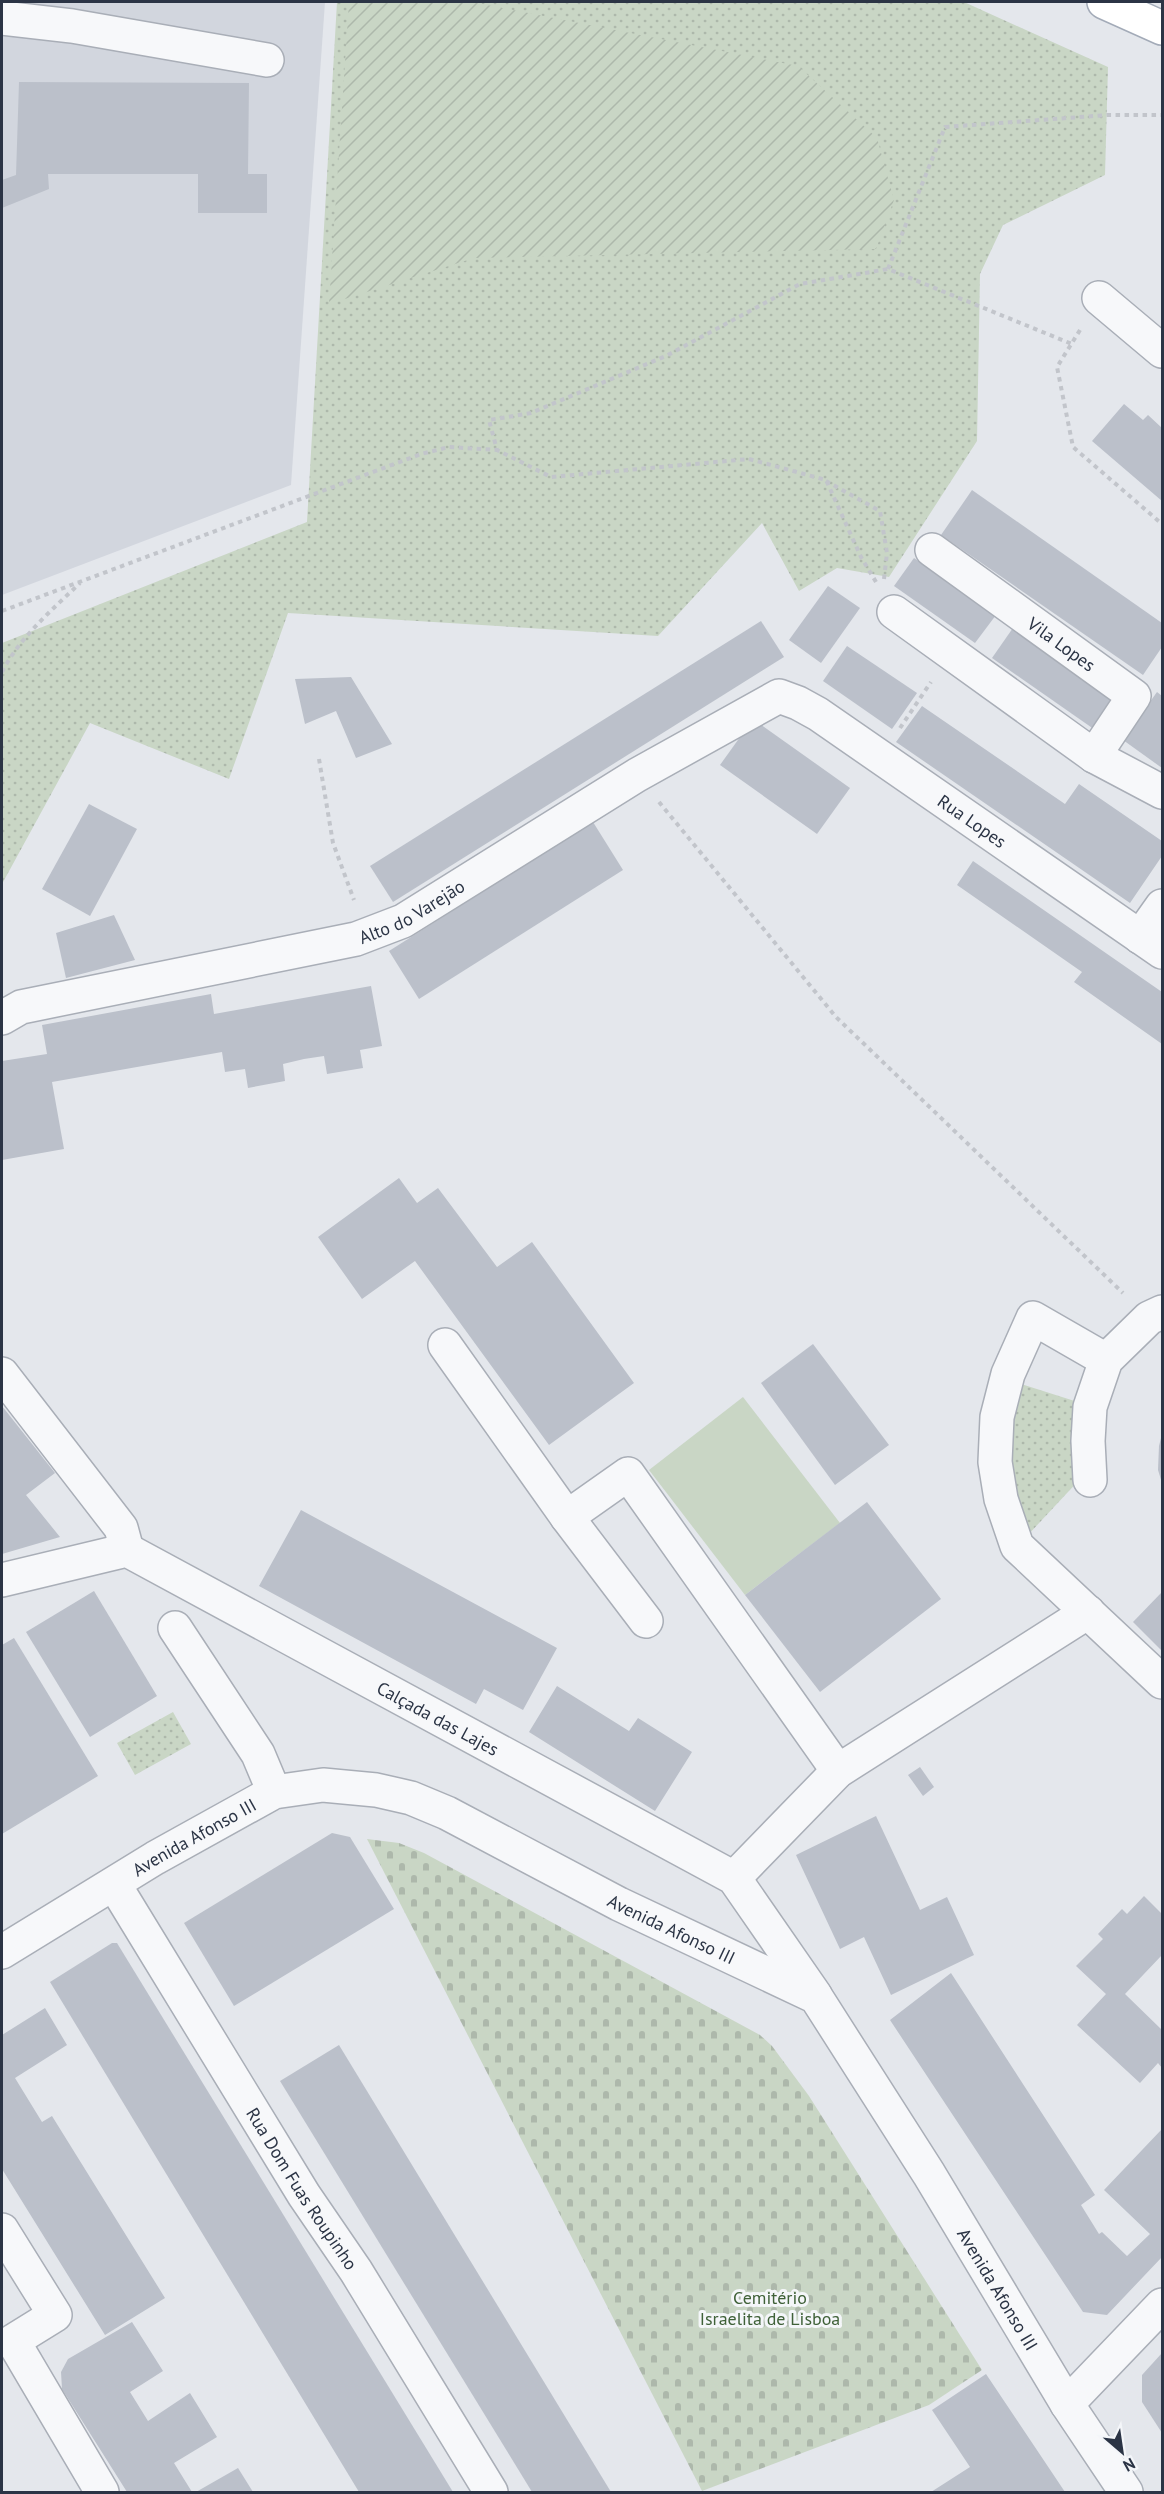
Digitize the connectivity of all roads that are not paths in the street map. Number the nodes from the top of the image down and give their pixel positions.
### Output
1 (1104, 2) edge
2 (2, 18) edge
3 (1162, 28) edge
4 (267, 60) dead end
5 (1099, 298) road end
6 (1162, 351) edge
7 (932, 550) dead end
8 (888, 602) road end
9 (779, 696) joint
10 (1094, 756) junction
11 (1162, 792) edge
12 (1162, 906) edge
13 (1151, 945) edge
14 (2, 1018) edge
15 (1156, 1315) edge
16 (445, 1345) dead end
17 (1106, 1360) junction
18 (2, 1374) edge
19 (1090, 1480) dead end
20 (567, 1517) junction
21 (127, 1550) junction
22 (2, 1580) edge
23 (1088, 1612) junction
24 (645, 1621) dead end
25 (175, 1628) dead end
26 (1162, 1682) edge
27 (838, 1770) junction
28 (274, 1792) junction
29 (734, 1878) junction
30 (114, 1884) junction
31 (2, 1952) edge
32 (816, 1997) junction
33 (2, 2229) edge
34 (1162, 2305) edge
35 (1067, 2404) junction
36 (102, 2493) edge
37 (491, 2493) edge
38 (1126, 2493) edge

1 - 3 main road
2 - 4 street
5 - 6 street
7 - 10 street, Vila Lopes
8 - 10 street
9 - 13 street, Rua Lopes
9 - 14 street, Alto do Varejão
10 - 11 street
12 - 13 street
15 - 17 street
16 - 20 street
17 - 19 street
17 - 23 street
18 - 21 street
20 - 24 street
20 - 27 street
21 - 22 street
21 - 29 street, Calçada das Lajes
23 - 26 street
23 - 27 street
25 - 28 street
27 - 29 street
28 - 30 street, Avenida Afonso III
28 - 32 street, Avenida Afonso III
29 - 32 street, Calçada das Lajes
30 - 31 street, Avenida Afonso III
30 - 37 street, Rua Dom Fuas Roupinho
32 - 35 street, Avenida Afonso III
33 - 36 street
34 - 35 street
35 - 38 street, Avenida Afonso III

